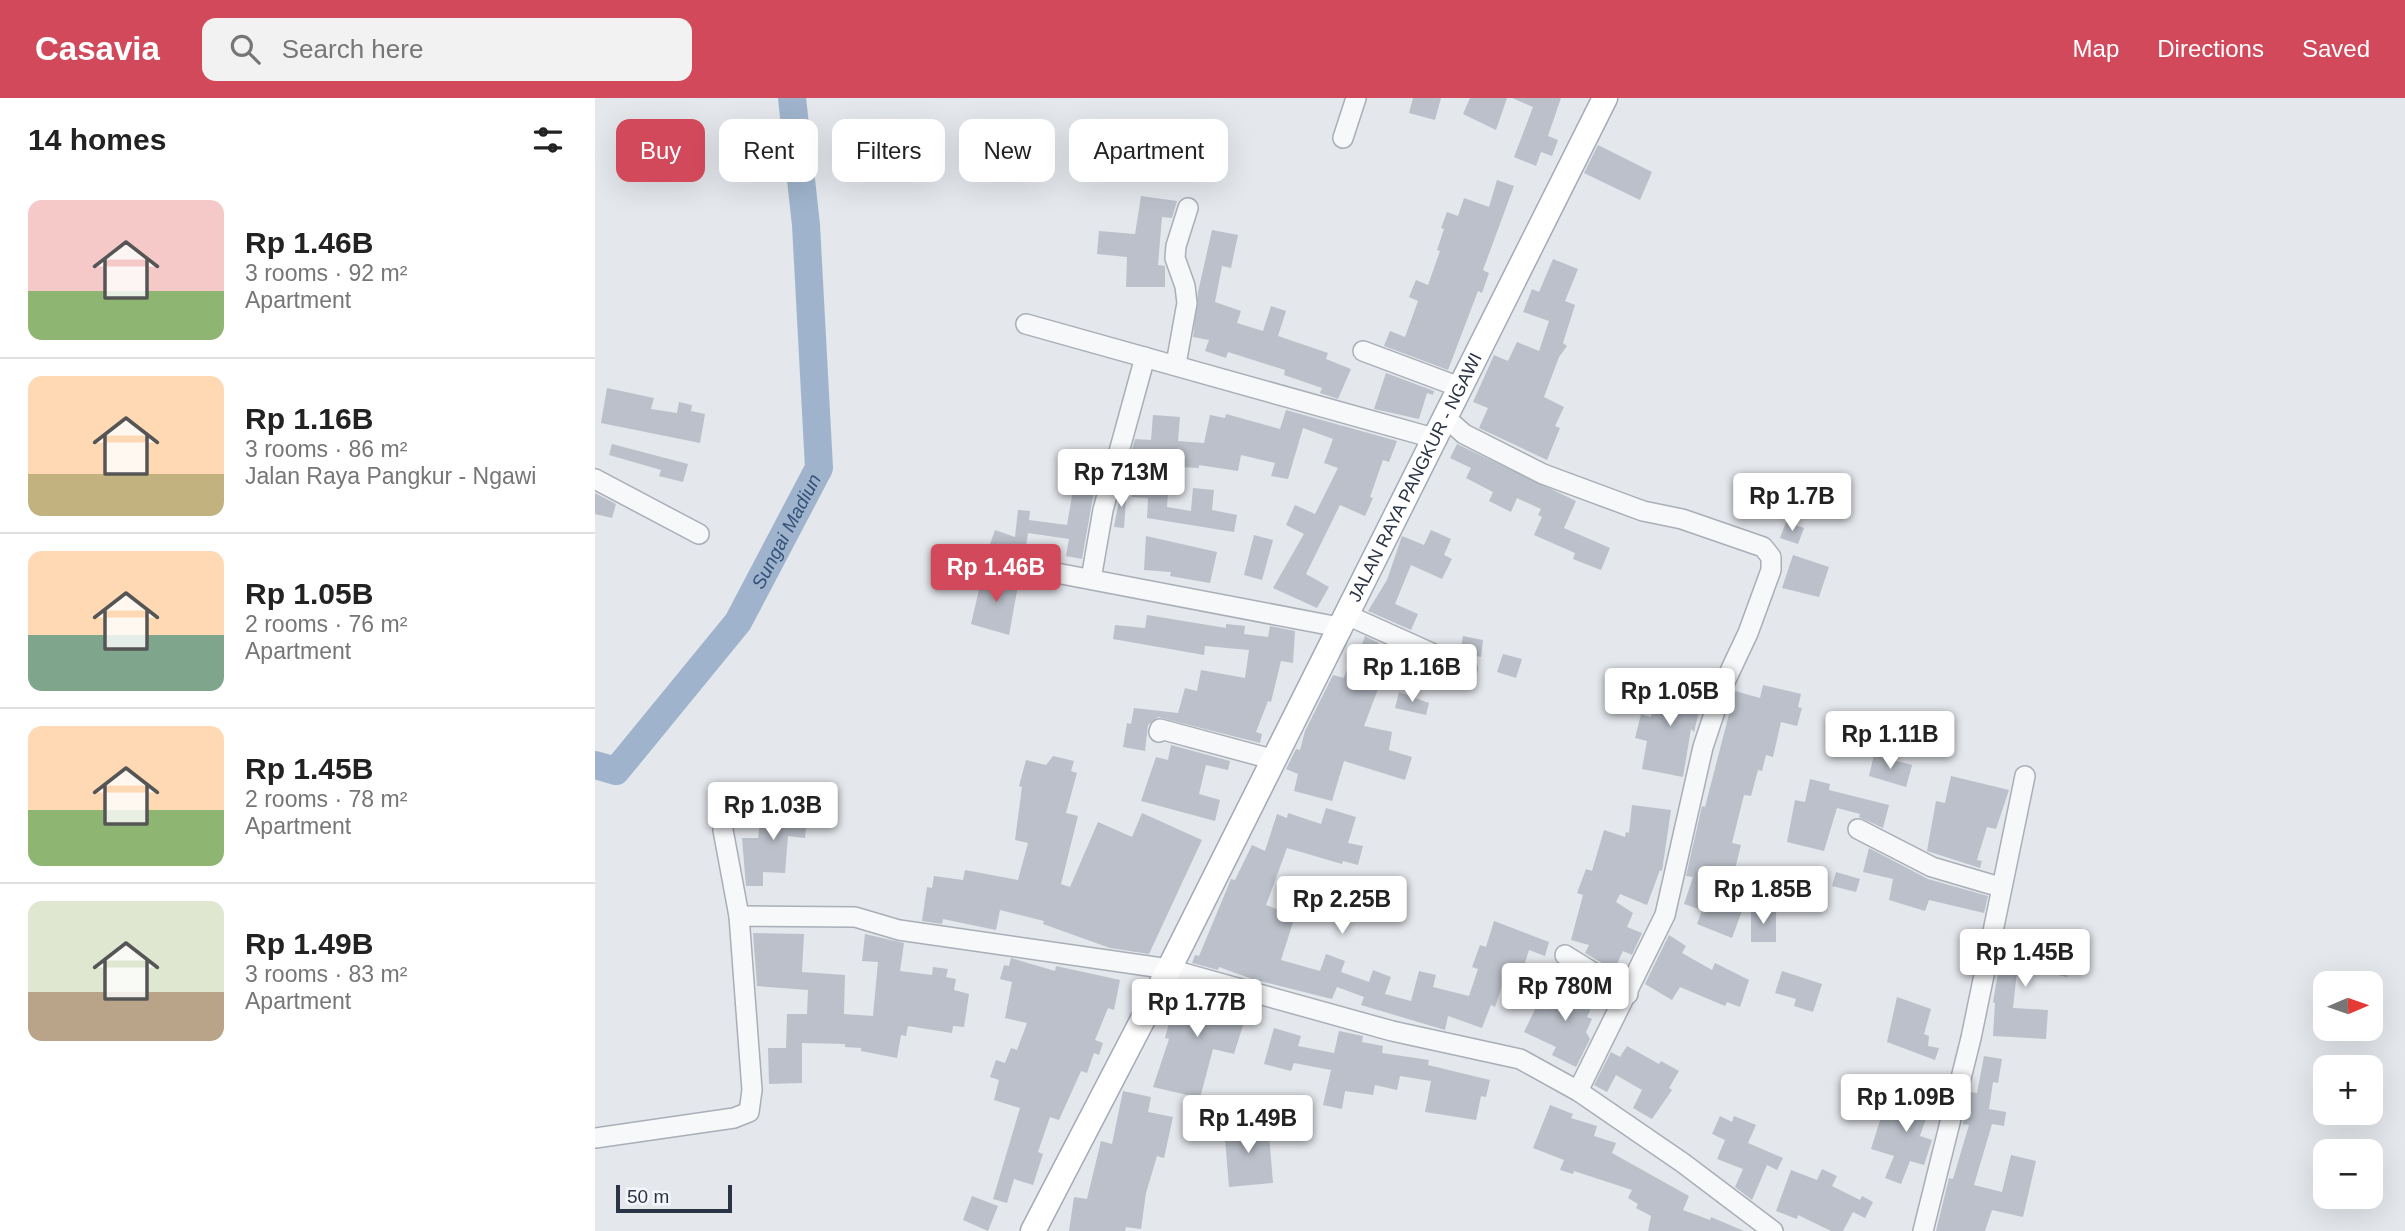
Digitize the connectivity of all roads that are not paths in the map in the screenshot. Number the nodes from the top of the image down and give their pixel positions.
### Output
1 (1356, 98) edge
2 (1605, 98) edge
3 (1343, 138) dead end
4 (1188, 208) dead end
5 (1026, 324) dead end
6 (1363, 351) dead end
7 (1145, 357) junction
8 (1176, 364) junction
9 (1462, 388) junction
10 (1442, 429) junction
11 (595, 479) edge
12 (699, 534) dead end
13 (1025, 567) dead end
14 (1091, 579) junction
15 (1343, 621) junction
16 (1467, 669) dead end
17 (1159, 732) dead end
18 (1275, 760) junction
19 (2025, 776) dead end
20 (1858, 829) dead end
21 (723, 830) dead end
22 (2000, 887) junction
23 (739, 916) junction
24 (1565, 955) dead end
25 (1169, 970) junction
26 (1628, 994) junction
27 (1578, 1091) junction
28 (595, 1138) edge
29 (1033, 1231) edge
30 (1773, 1231) edge
31 (1923, 1231) edge

1 - 3 street
2 - 9 main road, JALAN RAYA PANGKUR - NGAWI
4 - 8 street
5 - 7 street
6 - 9 street
7 - 8 street
7 - 14 street
8 - 10 street
9 - 10 main road, JALAN RAYA PANGKUR - NGAWI
10 - 15 main road, JALAN RAYA PANGKUR - NGAWI
10 - 26 street
11 - 12 street
13 - 14 street
14 - 15 street
15 - 16 street
15 - 18 main road, JALAN RAYA PANGKUR - NGAWI
17 - 18 street
18 - 25 main road, JALAN RAYA PANGKUR - NGAWI
19 - 22 street
20 - 22 street
21 - 23 street
22 - 31 street
23 - 25 street
23 - 28 street
24 - 26 street
25 - 27 street
25 - 29 main road, JALAN RAYA PANGKUR - NGAWI
26 - 27 street
27 - 30 street

